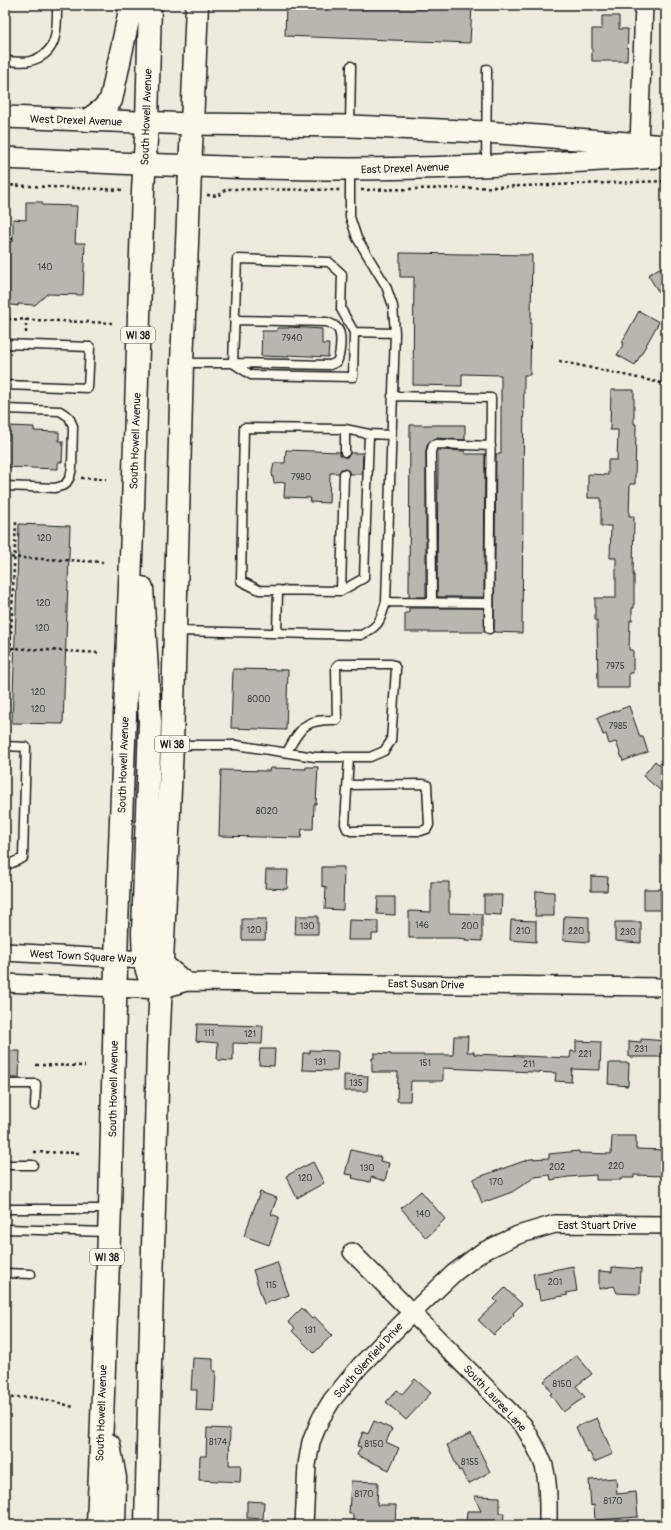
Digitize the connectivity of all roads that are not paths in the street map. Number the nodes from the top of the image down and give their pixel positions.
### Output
1 (57, 5) edge
2 (130, 5) edge
3 (150, 5) edge
4 (197, 5) edge
5 (644, 5) edge
6 (5, 61) edge
7 (351, 66) dead end
8 (487, 69) dead end
9 (5, 117) edge
10 (88, 120) junction
11 (147, 122) junction
12 (192, 124) junction
13 (350, 126) junction
14 (486, 132) junction
15 (639, 144) junction
16 (666, 146) edge
17 (666, 156) edge
18 (5, 158) edge
19 (145, 164) junction
20 (486, 165) junction
21 (190, 166) junction
22 (350, 169) junction
23 (234, 320) junction
24 (354, 332) junction
25 (395, 333) junction
26 (5, 344) edge
27 (182, 363) junction
28 (233, 363) junction
29 (5, 385) edge
30 (392, 396) junction
31 (5, 409) edge
32 (345, 429) junction
33 (369, 434) junction
34 (391, 435) junction
35 (491, 446) junction
36 (345, 452) dead end
37 (344, 474) dead end
38 (5, 486) edge
39 (133, 505) junction
40 (278, 590) junction
41 (342, 591) junction
42 (386, 602) junction
43 (432, 602) junction
44 (489, 603) junction
45 (489, 629) dead end
46 (176, 631) junction
47 (276, 633) junction
48 (172, 745) junction
49 (5, 746) edge
50 (287, 752) junction
51 (349, 757) junction
52 (348, 785) junction
53 (5, 866) edge
54 (5, 952) edge
55 (116, 959) junction
56 (153, 960) junction
57 (187, 982) junction
58 (5, 983) edge
59 (666, 987) edge
60 (115, 988) junction
61 (161, 990) junction
62 (5, 1084) edge
63 (36, 1106) dead end
64 (5, 1165) edge
65 (33, 1165) dead end
66 (5, 1209) edge
67 (110, 1209) junction
68 (666, 1225) edge
69 (5, 1229) edge
70 (108, 1232) junction
71 (352, 1252) dead end
72 (5, 1273) edge
73 (31, 1274) dead end
74 (412, 1313) junction
75 (102, 1403) junction
76 (98, 1525) edge
77 (114, 1525) edge
78 (146, 1525) edge
79 (304, 1525) edge
80 (548, 1525) edge

1 - 6 lane
2 - 10 main road
3 - 11 main road, South Howell Avenue / WI 38
4 - 12 main road, WI 38
5 - 15 street
7 - 13 lane
8 - 14 lane
9 - 10 street, West Drexel Avenue
10 - 11 street, West Drexel Avenue
11 - 12 street
11 - 19 main road, South Howell Avenue / WI 38
12 - 13 street
12 - 21 main road, WI 38
13 - 14 street
14 - 15 street
14 - 20 lane
15 - 16 street
17 - 20 street, East Drexel Avenue
18 - 19 street
19 - 21 street, East Drexel Avenue
19 - 39 main road, South Howell Avenue / WI 38
20 - 22 street, East Drexel Avenue
21 - 22 street, East Drexel Avenue
21 - 27 main road, WI 38
22 - 25 lane
23 - 24 lane
23 - 28 lane
23 - 28 lane
24 - 25 lane
24 - 28 lane
25 - 30 lane
26 - 29 lane
27 - 28 lane
27 - 46 main road, WI 38
30 - 34 lane
30 - 35 lane
31 - 38 lane
32 - 33 lane
32 - 36 lane
32 - 40 lane
33 - 34 lane
33 - 41 lane
34 - 42 lane
35 - 43 lane
35 - 44 lane
37 - 41 lane
39 - 55 main road, South Howell Avenue / WI 38
39 - 56 main road
40 - 41 lane
40 - 47 lane
42 - 43 lane
42 - 47 lane
43 - 44 lane
44 - 45 lane
46 - 47 lane
46 - 48 main road, WI 38
48 - 50 lane
48 - 56 main road, WI 38
49 - 53 lane
50 - 51 lane
50 - 51 lane
51 - 52 lane
52 - 52 lane
54 - 55 street, West Town Square Way
55 - 56 street, West Town Square Way
55 - 60 main road, South Howell Avenue / WI 38
56 - 57 street
56 - 61 main road
57 - 59 street, East Susan Drive
57 - 61 street, East Susan Drive
58 - 60 street
60 - 61 street
60 - 67 main road, South Howell Avenue / WI 38
61 - 78 main road
62 - 63 lane
64 - 65 lane
66 - 67 lane
67 - 70 main road, South Howell Avenue / WI 38
68 - 74 street, East Stuart Drive
69 - 70 lane
70 - 75 main road, South Howell Avenue / WI 38
71 - 74 street, South Lauree Lane
72 - 73 lane
74 - 79 street, South Glenfield Drive
74 - 80 street, South Lauree Lane
75 - 76 main road, South Howell Avenue / WI 38
75 - 77 main road

